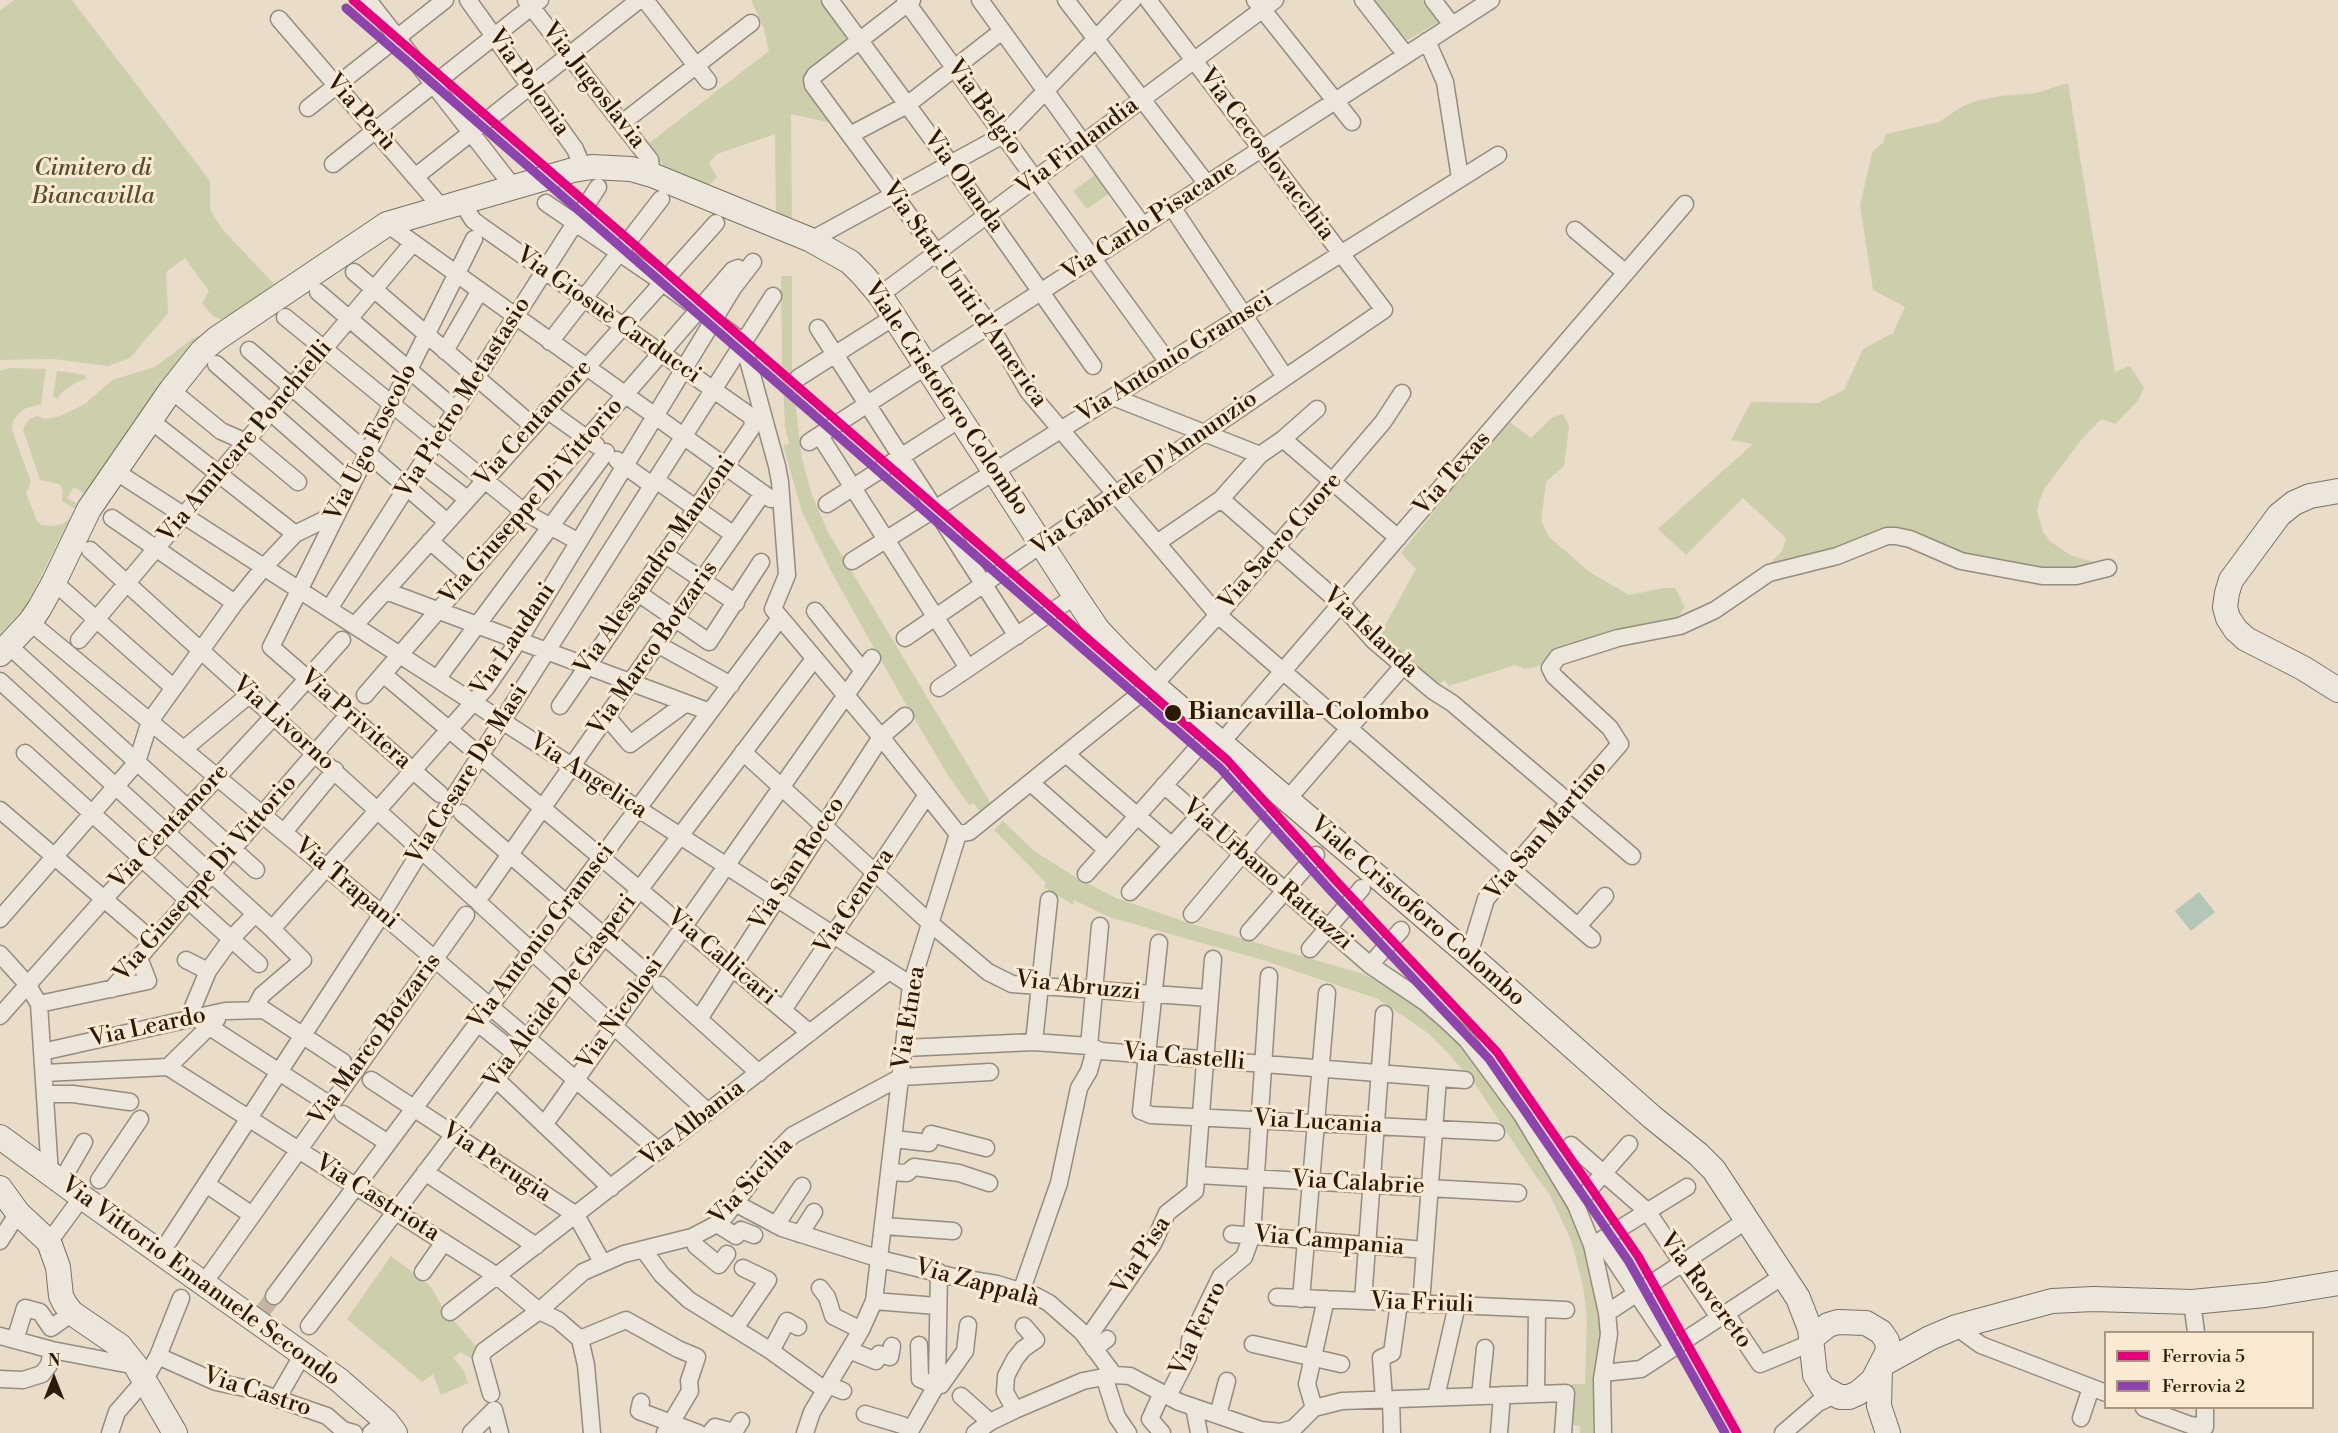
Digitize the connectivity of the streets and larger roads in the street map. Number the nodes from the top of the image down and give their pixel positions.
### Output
1 (368, 0) edge
2 (445, 0) edge
3 (468, 0) edge
4 (639, 0) edge
5 (645, 0) edge
6 (830, 0) edge
7 (980, 0) edge
8 (1066, 0) edge
9 (1133, 0) edge
10 (1148, 0) edge
11 (1363, 0) edge
12 (1433, 0) edge
13 (1491, 0) edge
14 (908, 1) edge
15 (532, 2) edge
16 (1264, 3) edge
17 (279, 19) dead end
18 (751, 23) dead end
19 (1452, 25) junction
20 (1002, 31) junction
21 (494, 36) junction
22 (397, 38) junction
23 (1096, 39) junction
24 (860, 41) junction
25 (1427, 41) junction
26 (569, 55) junction
27 (1406, 55) junction
28 (1194, 60) junction
29 (696, 66) junction
30 (954, 68) junction
31 (708, 81) dead end
32 (434, 84) junction
33 (336, 86) junction
34 (530, 86) junction
35 (1046, 91) junction
36 (1142, 99) junction
37 (1336, 101) junction
38 (907, 105) junction
39 (308, 108) dead end
40 (1352, 122) dead end
41 (622, 123) junction
42 (375, 131) junction
43 (471, 133) junction
44 (850, 135) junction
45 (1003, 135) junction
46 (1083, 143) junction
47 (1261, 149) junction
48 (1498, 154) dead end
49 (950, 163) junction
50 (333, 164) dead end
51 (583, 168) junction
52 (652, 176) junction
53 (415, 177) junction
54 (1460, 178) junction
55 (1035, 179) junction
56 (1207, 184) junction
57 (598, 187) dead end
58 (514, 188) junction
59 (894, 195) junction
60 (661, 199) dead end
61 (546, 203) dead end
62 (1685, 204) dead end
63 (452, 206) junction
64 (1172, 207) junction
65 (987, 215) junction
66 (576, 223) junction
67 (716, 223) dead end
68 (387, 224) junction
69 (1143, 226) junction
70 (1575, 230) dead end
71 (474, 239) dead end
72 (812, 240) junction
73 (412, 244) junction
74 (937, 252) junction
75 (620, 253) junction
76 (1341, 254) junction
77 (1093, 258) junction
78 (544, 270) junction
79 (354, 272) dead end
80 (1626, 273) junction
81 (456, 275) junction
82 (662, 282) junction
83 (374, 289) junction
84 (318, 292) dead end
85 (479, 292) junction
86 (1041, 292) junction
87 (880, 295) junction
88 (773, 296) dead end
89 (585, 298) junction
90 (700, 310) junction
91 (1384, 310) joint
92 (1244, 315) junction
93 (285, 317) dead end
94 (515, 317) junction
95 (894, 317) junction
96 (349, 319) junction
97 (714, 320) junction
98 (623, 325) junction
99 (990, 325) junction
100 (818, 328) dead end
101 (426, 334) junction
102 (550, 342) junction
103 (743, 342) junction
104 (324, 349) junction
105 (249, 350) dead end
106 (446, 351) junction
107 (662, 353) junction
108 (835, 355) junction
109 (1168, 362) junction
110 (216, 364) dead end
111 (1093, 366) dead end
112 (585, 367) junction
113 (926, 367) junction
114 (409, 369) junction
115 (685, 370) junction
116 (1285, 377) junction
117 (476, 378) junction
118 (798, 378) dead end
119 (291, 388) junction
120 (171, 390) junction
121 (714, 390) junction
122 (1402, 393) dead end
123 (625, 395) junction
124 (1113, 397) junction
125 (391, 404) junction
126 (867, 405) junction
127 (1317, 409) dead end
128 (456, 410) junction
129 (547, 410) junction
130 (271, 412) junction
131 (655, 417) junction
132 (960, 419) junction
133 (150, 420) junction
134 (533, 426) junction
135 (753, 426) joint
136 (1061, 430) junction
137 (1204, 433) junction
138 (683, 436) junction
139 (588, 439) junction
140 (1283, 439) junction
141 (437, 440) junction
142 (245, 442) junction
143 (606, 452) junction
144 (366, 453) junction
145 (1260, 455) junction
146 (901, 456) junction
147 (422, 464) junction
148 (625, 466) junction
149 (725, 467) junction
150 (115, 471) junction
151 (994, 471) junction
152 (219, 474) junction
153 (484, 479) junction
154 (1332, 481) junction
155 (298, 482) dead end
156 (655, 482) junction
157 (351, 483) junction
158 (853, 487) junction
159 (406, 489) junction
160 (2338, 490) edge
161 (763, 493) junction
162 (1116, 494) junction
163 (467, 499) junction
164 (1221, 499) junction
165 (827, 504) dead end
166 (782, 507) junction
167 (697, 508) junction
168 (935, 509) junction
169 (524, 512) junction
170 (336, 514) junction
171 (184, 515) junction
172 (112, 518) dead end
173 (447, 522) junction
174 (551, 527) junction
175 (295, 534) junction
176 (734, 535) junction
177 (1398, 538) junction
178 (886, 540) junction
179 (430, 542) junction
180 (579, 542) junction
181 (1157, 543) junction
182 (1042, 545) junction
183 (1276, 547) junction
184 (155, 549) junction
185 (90, 550) dead end
186 (664, 555) junction
187 (852, 561) dead end
188 (761, 562) dead end
189 (264, 567) junction
190 (2108, 568) dead end
191 (469, 575) junction
192 (702, 580) junction
193 (54, 582) junction
194 (127, 583) junction
195 (984, 585) junction
196 (299, 589) junction
197 (386, 591) junction
198 (638, 593) junction
199 (1075, 596) junction
200 (235, 603) junction
201 (736, 603) junction
202 (1341, 604) junction
203 (329, 609) junction
204 (439, 610) junction
205 (814, 610) dead end
206 (1218, 615) junction
207 (780, 618) junction
208 (936, 618) junction
209 (96, 619) junction
210 (675, 619) junction
211 (30, 622) junction
212 (477, 625) junction
213 (355, 626) junction
214 (1017, 636) junction
215 (905, 638) dead end
216 (79, 640) dead end
217 (342, 640) dead end
218 (519, 640) junction
219 (657, 645) junction
220 (271, 647) joint
221 (4, 649) edge
222 (201, 650) junction
223 (546, 651) junction
224 (400, 655) junction
225 (814, 659) junction
226 (587, 666) junction
227 (1403, 666) junction
228 (968, 668) junction
229 (1283, 671) junction
230 (383, 674) junction
231 (307, 679) junction
232 (437, 679) junction
233 (0, 681) edge
234 (630, 682) junction
235 (1152, 684) junction
236 (730, 685) junction
237 (174, 688) junction
238 (939, 688) dead end
239 (2338, 690) edge
240 (250, 694) junction
241 (365, 695) dead end
242 (846, 696) junction
243 (473, 702) junction
244 (686, 703) junction
245 (560, 706) dead end
246 (710, 712) junction
247 (348, 714) junction
248 (274, 716) junction
249 (905, 716) dead end
250 (607, 717) junction
251 (150, 721) junction
252 (502, 721) junction
253 (1349, 728) junction
254 (449, 729) junction
255 (880, 737) junction
256 (1210, 744) junction
257 (184, 749) junction
258 (743, 752) junction
259 (26, 753) dead end
260 (315, 753) junction
261 (1066, 754) junction
262 (480, 755) junction
263 (137, 762) junction
264 (572, 766) junction
265 (335, 770) junction
266 (412, 770) junction
267 (1234, 776) dead end
268 (217, 777) junction
269 (1030, 783) junction
270 (1164, 785) junction
271 (116, 787) junction
272 (782, 787) junction
273 (440, 794) dead end
274 (927, 795) junction
275 (1569, 803) junction
276 (188, 808) junction
277 (542, 808) junction
278 (378, 809) junction
279 (638, 809) junction
280 (1280, 809) junction
281 (0, 810) edge
282 (462, 813) dead end
283 (93, 814) junction
284 (262, 814) junction
285 (1137, 816) junction
286 (1199, 816) junction
287 (824, 825) junction
288 (166, 832) junction
289 (284, 832) junction
290 (958, 834) junction
291 (680, 836) junction
292 (1172, 846) junction
293 (232, 849) junction
294 (421, 849) junction
295 (1107, 850) junction
296 (509, 854) junction
297 (1242, 854) junction
298 (1316, 855) dead end
299 (1632, 856) dead end
300 (55, 857) junction
301 (601, 857) junction
302 (141, 858) junction
303 (327, 868) junction
304 (1512, 869) junction
305 (256, 870) dead end
306 (723, 870) junction
307 (211, 873) junction
308 (875, 873) junction
309 (1086, 874) dead end
310 (1362, 888) dead end
311 (639, 889) junction
312 (1130, 892) dead end
313 (1285, 892) junction
314 (1605, 896) dead end
315 (479, 898) junction
316 (776, 898) junction
317 (104, 899) junction
318 (188, 900) junction
319 (1049, 900) dead end
320 (567, 904) junction
321 (255, 914) junction
322 (382, 914) junction
323 (1192, 914) dead end
324 (465, 915) dead end
325 (0, 919) edge
326 (930, 923) junction
327 (683, 926) junction
328 (1100, 926) dead end
329 (1578, 926) junction
330 (272, 929) junction
331 (1327, 929) junction
332 (1401, 930) dead end
333 (1250, 932) dead end
334 (833, 935) junction
335 (604, 936) junction
336 (231, 939) junction
337 (1592, 939) dead end
338 (153, 941) junction
339 (1159, 943) dead end
340 (1310, 949) dead end
341 (532, 951) junction
342 (0, 954) edge
343 (1469, 955) junction
344 (435, 959) junction
345 (1213, 959) dead end
346 (186, 960) dead end
347 (259, 964) dead end
348 (1370, 965) junction
349 (732, 967) junction
350 (208, 970) junction
351 (888, 972) junction
352 (1269, 976) dead end
353 (655, 980) junction
354 (27, 984) junction
355 (567, 984) junction
356 (910, 985) junction
357 (1040, 986) junction
358 (1094, 990) junction
359 (1327, 993) dead end
360 (1153, 994) junction
361 (1210, 998) junction
362 (39, 1004) junction
363 (490, 1007) junction
364 (255, 1010) junction
365 (783, 1010) junction
366 (1384, 1014) dead end
367 (0, 1016) edge
368 (699, 1019) junction
369 (198, 1021) junction
370 (478, 1023) junction
371 (614, 1026) junction
372 (810, 1033) junction
373 (302, 1035) junction
374 (528, 1037) junction
375 (1034, 1042) junction
376 (1092, 1047) junction
377 (904, 1048) junction
378 (42, 1052) junction
379 (515, 1053) junction
380 (1147, 1054) junction
381 (1206, 1059) junction
382 (343, 1062) dead end
383 (1264, 1064) junction
384 (168, 1066) junction
385 (1320, 1069) junction
386 (278, 1071) junction
387 (759, 1072) junction
388 (990, 1072) dead end
389 (44, 1073) junction
390 (1379, 1074) junction
391 (901, 1077) junction
392 (1438, 1078) junction
393 (496, 1079) junction
394 (371, 1080) dead end
395 (576, 1080) junction
396 (1465, 1080) dead end
397 (45, 1094) junction
398 (130, 1102) dead end
399 (337, 1109) junction
400 (414, 1109) junction
401 (708, 1112) junction
402 (1201, 1117) junction
403 (249, 1118) junction
404 (140, 1119) dead end
405 (1260, 1120) junction
406 (1316, 1123) junction
407 (544, 1125) junction
408 (1376, 1126) junction
409 (1434, 1129) junction
410 (1496, 1132) dead end
411 (453, 1135) junction
412 (0, 1137) edge
413 (894, 1139) junction
414 (84, 1142) dead end
415 (388, 1143) junction
416 (1629, 1144) dead end
417 (1571, 1145) dead end
418 (986, 1148) dead end
419 (298, 1149) junction
420 (659, 1150) junction
421 (425, 1172) junction
422 (890, 1172) junction
423 (1604, 1173) junction
424 (1197, 1175) junction
425 (55, 1178) junction
426 (1256, 1179) junction
427 (1311, 1182) junction
428 (989, 1183) dead end
429 (206, 1184) junction
430 (1371, 1185) junction
431 (356, 1186) junction
432 (802, 1186) dead end
433 (1687, 1187) dead end
434 (0, 1188) edge
435 (611, 1188) junction
436 (1430, 1188) junction
437 (89, 1192) junction
438 (1518, 1193) dead end
439 (735, 1203) junction
440 (1576, 1205) junction
441 (396, 1211) junction
442 (1647, 1211) junction
443 (814, 1212) dead end
444 (252, 1215) junction
445 (576, 1215) junction
446 (18, 1217) junction
447 (1747, 1220) junction
448 (717, 1224) junction
449 (776, 1225) junction
450 (884, 1226) junction
451 (953, 1231) dead end
452 (800, 1234) junction
453 (1232, 1234) dead end
454 (754, 1235) dead end
455 (1252, 1236) junction
456 (692, 1237) junction
457 (1306, 1240) junction
458 (0, 1241) edge
459 (49, 1242) junction
460 (444, 1242) junction
461 (1597, 1243) junction
462 (1367, 1245) junction
463 (536, 1246) junction
464 (643, 1249) junction
465 (1425, 1250) junction
466 (162, 1253) junction
467 (726, 1254) dead end
468 (880, 1259) junction
469 (602, 1262) junction
470 (1682, 1263) junction
471 (743, 1268) dead end
472 (423, 1272) dead end
473 (939, 1272) junction
474 (2338, 1274) edge
475 (498, 1276) junction
476 (1783, 1276) junction
477 (204, 1283) junction
478 (2338, 1283) edge
479 (820, 1288) dead end
480 (1021, 1292) junction
481 (1636, 1293) junction
482 (274, 1296) tunnel mouth
483 (1277, 1297) dead end
484 (181, 1298) dead end
485 (1798, 1298) junction
486 (1301, 1299) junction
487 (1326, 1299) junction
488 (874, 1301) junction
489 (1363, 1301) junction
490 (2192, 1302) junction
491 (1399, 1303) junction
492 (1421, 1304) junction
493 (1457, 1305) junction
494 (937, 1306) junction
495 (1537, 1309) junction
496 (1566, 1310) dead end
497 (539, 1311) junction
498 (450, 1312) dead end
499 (72, 1313) junction
500 (1607, 1313) junction
501 (1722, 1315) junction
502 (1838, 1322) junction
503 (968, 1325) dead end
504 (1024, 1326) dead end
505 (798, 1327) dead end
506 (1956, 1327) junction
507 (735, 1328) junction
508 (861, 1330) junction
509 (2196, 1331) edge
510 (1881, 1332) junction
511 (8, 1338) edge
512 (1930, 1338) junction
513 (580, 1339) junction
514 (302, 1341) junction
515 (1812, 1341) junction
516 (1096, 1342) junction
517 (1253, 1344) dead end
518 (892, 1346) dead end
519 (919, 1346) dead end
520 (1485, 1348) dead end
521 (1673, 1348) junction
522 (52, 1350) junction
523 (771, 1350) junction
524 (849, 1350) junction
525 (158, 1356) junction
526 (1313, 1358) junction
527 (1341, 1364) dead end
528 (1881, 1366) junction
529 (140, 1373) junction
530 (1603, 1373) junction
531 (1815, 1375) junction
532 (1109, 1376) junction
533 (0, 1379) edge
534 (1227, 1381) dead end
535 (936, 1385) junction
536 (832, 1389) junction
537 (2098, 1391) edge
538 (491, 1394) dead end
539 (1536, 1394) junction
540 (1165, 1395) junction
541 (1502, 1395) junction
542 (961, 1396) dead end
543 (1480, 1396) junction
544 (1838, 1396) junction
545 (1436, 1397) junction
546 (278, 1399) junction
547 (1387, 1399) junction
548 (641, 1402) dead end
549 (1194, 1407) junction
550 (1314, 1408) junction
551 (2149, 1409) edge
552 (2205, 1409) edge
553 (1015, 1410) junction
554 (865, 1414) dead end
555 (1218, 1415) junction
556 (2081, 1418) dead end
557 (1801, 1419) junction
558 (741, 1422) dead end
559 (990, 1422) junction
560 (667, 1428) edge
561 (384, 1429) edge
562 (1294, 1431) edge
563 (1881, 1431) edge
564 (909, 1432) edge
565 (110, 1433) edge
566 (174, 1433) edge
567 (354, 1433) edge
568 (471, 1433) edge
569 (500, 1433) edge
570 (592, 1433) edge
571 (698, 1433) edge
572 (710, 1433) edge
573 (805, 1433) edge
574 (975, 1433) edge
575 (1128, 1433) edge
576 (1162, 1433) edge
577 (1199, 1433) edge
578 (1392, 1433) edge
579 (1499, 1433) edge
580 (1563, 1433) edge
581 (1603, 1433) edge
582 (1783, 1433) edge

1 - 22 street
2 - 22 street
3 - 21 street, Via Polonia
4 - 26 street
5 - 29 street
6 - 24 street, Via Olanda
7 - 20 street
8 - 23 street
9 - 23 street
10 - 28 street, Via Cecoslovacchia
11 - 27 street
12 - 19 street
13 - 19 street, Via Carlo Pisacane
14 - 24 street
14 - 30 street, Via Belgio
15 - 21 street
15 - 26 street, Via Jugoslavia
16 - 28 street, Via Finlandia
16 - 37 street
17 - 33 street, Via Perù
18 - 29 street
19 - 25 street, Via Carlo Pisacane
20 - 30 street
20 - 35 street
21 - 32 street
21 - 34 street, Via Polonia
22 - 32 street
22 - 33 street
23 - 35 street
23 - 36 street
24 - 38 street, Via Olanda
24 - 44 street, Via Stati Uniti d'America
25 - 27 street, Via Carlo Pisacane
25 - 54 street
26 - 34 street
26 - 41 street, Via Jugoslavia
27 - 37 street, Via Carlo Pisacane
28 - 36 street, Via Finlandia
28 - 47 street, Via Cecoslovacchia
29 - 31 street
29 - 41 street
30 - 38 street
30 - 45 street, Via Belgio
32 - 42 street
32 - 43 street
33 - 39 street
33 - 42 street, Via Perù
34 - 43 street
34 - 51 street, Via Polonia
35 - 45 street
35 - 46 street
36 - 46 street, Via Finlandia
36 - 56 street
37 - 40 street
37 - 47 street, Via Carlo Pisacane
38 - 44 street
38 - 49 street, Via Olanda
41 - 52 street, Via Jugoslavia
42 - 50 street
42 - 53 street, Via Perù
43 - 53 street
43 - 58 street
44 - 59 street, Via Stati Uniti d'America
45 - 49 street
45 - 55 street, Via Belgio
46 - 55 street, Via Finlandia
46 - 69 street
47 - 56 street, Via Carlo Pisacane
47 - 76 street, Via Cecoslovacchia
48 - 54 street, Via Antonio Gramsci
49 - 59 street
49 - 65 street, Via Olanda
51 - 52 street, Viale Cristoforo Colombo
51 - 58 street, Viale Cristoforo Colombo
52 - 72 street, Viale Cristoforo Colombo
53 - 63 street, Via Perù
54 - 76 street, Via Antonio Gramsci
55 - 65 street, Via Finlandia
55 - 77 street, Via Belgio
56 - 64 street, Via Carlo Pisacane
57 - 66 street, Via Pietro Metastasio
58 - 63 street, Viale Cristoforo Colombo
59 - 72 street
59 - 74 street, Via Stati Uniti d'America
60 - 75 street
61 - 66 street
62 - 80 street, Via Texas
63 - 68 street, Viale Cristoforo Colombo
63 - 78 street, Via Giosuè Carducci
64 - 69 street, Via Carlo Pisacane
64 - 92 street
65 - 74 street, Via Finlandia
65 - 86 street, Via Olanda
66 - 75 street
66 - 78 street, Via Pietro Metastasio
67 - 82 street, Via Centamore
68 - 73 street
68 - 120 street, Viale Cristoforo Colombo
69 - 77 street, Via Carlo Pisacane
70 - 80 street
71 - 81 street, Via Ugo Foscolo
72 - 87 street, Viale Cristoforo Colombo
73 - 81 street
73 - 83 street, Via Amilcare Ponchielli
74 - 87 street, Via Finlandia
74 - 99 street, Via Stati Uniti d'America
75 - 82 street
75 - 89 street
76 - 91 street, Via Cecoslovacchia
76 - 92 street, Via Antonio Gramsci
77 - 86 street, Via Carlo Pisacane
77 - 109 street, Via Belgio
78 - 89 street, Via Giosuè Carducci
78 - 94 street, Via Pietro Metastasio
79 - 83 street
80 - 177 street, Via Texas
81 - 85 street
81 - 101 street, Via Ugo Foscolo
82 - 90 street
82 - 98 street, Via Centamore
83 - 96 street, Via Amilcare Ponchielli
83 - 101 street
84 - 96 street
85 - 94 street
85 - 106 street
86 - 99 street, Via Carlo Pisacane
86 - 111 street, Via Olanda
87 - 95 street, Viale Cristoforo Colombo
88 - 103 street, Via Cesare De Masi
89 - 98 street, Via Giosuè Carducci
89 - 102 street
90 - 97 street
90 - 97 street, Via Giuseppe Di Vittorio
90 - 107 street, Via Giuseppe Di Vittorio
91 - 116 street, Via Gabriele D'Annunzio
92 - 109 street, Via Antonio Gramsci
92 - 116 street
93 - 104 street
94 - 102 street
94 - 117 street, Via Pietro Metastasio
95 - 108 street
95 - 113 street, Viale Cristoforo Colombo
96 - 104 street, Via Amilcare Ponchielli
96 - 114 street
97 - 103 street
97 - 115 street, Via Laudani
98 - 107 street, Via Giosuè Carducci
98 - 112 street, Via Centamore
99 - 113 street, Via Carlo Pisacane
99 - 136 street, Via Stati Uniti d'America
100 - 108 street
101 - 106 street
101 - 114 street, Via Ugo Foscolo
102 - 112 street
103 - 121 street, Via Cesare De Masi
103 - 166 street
104 - 119 street, Via Amilcare Ponchielli
104 - 125 street
105 - 119 street
106 - 117 street
107 - 115 street, Via Giosuè Carducci
107 - 123 street, Via Giuseppe Di Vittorio
108 - 118 street
108 - 126 street
109 - 124 street, Via Antonio Gramsci
110 - 130 street
112 - 123 street
112 - 129 street, Via Centamore
113 - 126 street, Via Carlo Pisacane
113 - 132 street, Viale Cristoforo Colombo
114 - 125 street, Via Ugo Foscolo
114 - 128 street
115 - 121 street, Via Giosuè Carducci
115 - 131 street, Via Laudani
116 - 137 street, Via Gabriele D'Annunzio
117 - 128 street, Via Pietro Metastasio
117 - 134 street
119 - 130 street, Via Amilcare Ponchielli
119 - 144 street
120 - 133 street, Viale Cristoforo Colombo
120 - 142 street
121 - 135 street, Via Giosuè Carducci
121 - 138 street, Via Cesare De Masi
122 - 154 street, Via Sacro Cuore
123 - 131 street
123 - 139 street, Via Giuseppe Di Vittorio
124 - 136 street, Via Antonio Gramsci
124 - 137 street
125 - 141 street
125 - 144 street, Via Ugo Foscolo
126 - 146 street
126 - 158 street, Via Carlo Pisacane
127 - 140 street
128 - 141 street, Via Pietro Metastasio
129 - 134 street, Via Centamore
129 - 139 street
130 - 142 street, Via Amilcare Ponchielli
130 - 157 street
131 - 138 street
131 - 148 street, Via Laudani
132 - 146 street
132 - 151 street, Viale Cristoforo Colombo
133 - 150 street, Viale Cristoforo Colombo
133 - 152 street
134 - 153 street, Via Centamore
135 - 149 street, Via Alessandro Manzoni
136 - 151 street, Via Antonio Gramsci
136 - 162 street, Via Stati Uniti d'America
137 - 145 street
137 - 162 street, Via Gabriele D'Annunzio
138 - 149 street
138 - 156 street, Via Cesare De Masi
139 - 143 street
139 - 169 street, Via Giuseppe Di Vittorio
140 - 145 street
140 - 154 street
141 - 147 street, Via Pietro Metastasio
141 - 153 street
142 - 152 street, Via Amilcare Ponchielli
142 - 155 street
143 - 148 street
143 - 174 street
144 - 157 street, Via Ugo Foscolo
144 - 159 street
145 - 164 street
146 - 158 street
146 - 168 street
147 - 159 street, Via Pietro Metastasio
147 - 163 street
148 - 156 street
148 - 180 street, Via Laudani
149 - 161 street
149 - 167 street, Via Alessandro Manzoni
150 - 171 street, Via Angelica
150 - 193 street, Viale Cristoforo Colombo
151 - 168 street, Via Antonio Gramsci
151 - 182 street, Viale Cristoforo Colombo
152 - 171 street, Via Amilcare Ponchielli
152 - 175 street
153 - 163 street, Via Centamore
153 - 169 street
154 - 177 street
154 - 183 street, Via Sacro Cuore
156 - 167 street
156 - 223 street, Via Cesare De Masi
157 - 170 street, Via Ugo Foscolo
158 - 165 street
158 - 178 street
159 - 173 street
159 - 203 street, Via Pietro Metastasio
160 - 239 street
161 - 166 street
161 - 176 street, Via Marco Botzaris
162 - 181 street, Via Stati Uniti d'America
162 - 182 street, Via Gabriele D'Annunzio
163 - 173 street, Via Centamore
164 - 181 street
164 - 183 street, Via Islanda
166 - 207 street
167 - 176 street
167 - 186 street, Via Alessandro Manzoni
168 - 178 street, Via Antonio Gramsci
168 - 195 street
169 - 174 street
169 - 191 street, Via Giuseppe Di Vittorio
170 - 175 street
170 - 196 street, Via Ugo Foscolo
171 - 184 street, Via Amilcare Ponchielli
171 - 189 street, Via Angelica
172 - 184 street
173 - 179 street, Via Centamore
174 - 180 street
174 - 212 street
175 - 189 street
176 - 192 street, Via Marco Botzaris
177 - 202 street, Via Texas
178 - 187 street, Via Antonio Gramsci
178 - 208 street
179 - 191 street
179 - 197 street, Via Centamore
180 - 218 street, Via Laudani
181 - 206 street, Via Stati Uniti d'America
182 - 195 street, Via Gabriele D'Annunzio
182 - 199 street, Viale Cristoforo Colombo
183 - 202 street, Via Islanda
183 - 206 street, Via Sacro Cuore
184 - 194 street, Via Amilcare Ponchielli
184 - 200 street
185 - 194 street, Via Livorno
186 - 192 street
186 - 198 street, Via Alessandro Manzoni
188 - 201 street
189 - 196 street, Via Angelica
189 - 200 street
190 - 275 street, Via San Martino
191 - 204 street, Via Giuseppe Di Vittorio
192 - 201 street
192 - 210 street, Via Marco Botzaris
193 - 209 street
193 - 211 street, Viale Cristoforo Colombo
194 - 209 street, Via Amilcare Ponchielli
194 - 222 street, Via Livorno
195 - 208 street, Via Gabriele D'Annunzio
195 - 214 street
196 - 203 street, Via Angelica
196 - 220 street, Via Ugo Foscolo
197 - 204 street
197 - 213 street, Via Centamore
198 - 210 street
198 - 226 street, Via Alessandro Manzoni
199 - 214 street
199 - 235 street, Viale Cristoforo Colombo
200 - 222 street
201 - 210 street
202 - 227 street, Via Islanda
202 - 229 street, Via Texas
203 - 213 street, Via Angelica
204 - 212 street
204 - 224 street, Via Giuseppe Di Vittorio
205 - 242 street, Via Nicolosi
206 - 229 street, Via Stati Uniti d'America
206 - 235 street, Via Sacro Cuore
207 - 225 street
207 - 236 street, Via Antonio Gramsci
208 - 215 street, Via Gabriele D'Annunzio
208 - 228 street
209 - 216 street, Via Amilcare Ponchielli
209 - 237 street
210 - 219 street, Via Marco Botzaris
211 - 221 street, Viale Cristoforo Colombo
211 - 251 street, Via Trapani
212 - 218 street
212 - 232 street
213 - 224 street, Via Angelica
214 - 228 street
217 - 231 street, Via Centamore
218 - 223 street
218 - 243 street, Via Laudani
219 - 234 street, Via Marco Botzaris
219 - 236 street
220 - 231 street, Via Privitera
221 - 263 street
222 - 237 street
222 - 240 street, Via Livorno
223 - 226 street
223 - 252 street, Via Cesare De Masi
224 - 230 street, Via Giuseppe Di Vittorio
224 - 232 street, Via Angelica
225 - 242 street
225 - 258 street, Via Alcide De Gasperi
226 - 234 street
226 - 245 street, Via Alessandro Manzoni
227 - 253 street
227 - 275 street, Via Islanda
228 - 238 street
229 - 253 street, Via Stati Uniti d'America
229 - 256 street, Via Texas
230 - 241 street, Via Giuseppe Di Vittorio
230 - 254 street, Via Callicari
231 - 247 street, Via Privitera
231 - 248 street, Via Centamore
232 - 243 street, Via Angelica
233 - 271 street
234 - 244 street
234 - 250 street, Via Marco Botzaris
235 - 256 street, Viale Cristoforo Colombo
235 - 261 street, Via Sacro Cuore
236 - 246 street, Via Antonio Gramsci
237 - 251 street
240 - 248 street, Via Livorno
240 - 257 street
242 - 255 street
242 - 272 street, Via Nicolosi
243 - 252 street, Via Angelica
243 - 254 street, Via Laudani
244 - 246 street
244 - 250 street
246 - 279 street, Via Antonio Gramsci
247 - 260 street, Via Giuseppe Di Vittorio
247 - 266 street, Via Privitera
248 - 260 street, Via Livorno
248 - 268 street, Via Centamore
249 - 255 street, Via San Rocco
250 - 264 street, Via Marco Botzaris
251 - 257 street, Via Trapani
251 - 263 street
252 - 262 street, Via Cesare De Masi
252 - 264 street, Via Angelica
253 - 280 street
253 - 304 street, Via Stati Uniti d'America
254 - 262 street, Via Callicari
254 - 266 street, Via Laudani
255 - 274 street
255 - 287 street, Via San Rocco
256 - 270 street, Via Texas
256 - 280 street, Viale Cristoforo Colombo
257 - 268 street, Via Trapani
258 - 272 street, Via Abruzzi
258 - 291 street, Via Alcide De Gasperi
259 - 283 street
260 - 265 street, Via Livorno
260 - 284 street, Via Giuseppe Di Vittorio
261 - 269 street, Via Sacro Cuore
261 - 285 street
262 - 277 street, Via Callicari
262 - 294 street, Via Cesare De Masi
263 - 271 street
263 - 276 street
264 - 277 street, Via Marco Botzaris
264 - 279 street, Via Angelica
265 - 278 street, Via Livorno
265 - 289 street
266 - 273 street, Via Privitera
266 - 278 street, Via Laudani
267 - 286 street
268 - 276 street, Via Centamore
268 - 284 street, Via Trapani
269 - 290 street, Via Sacro Cuore
269 - 295 street
270 - 285 street, Via Texas
270 - 286 street, Via Urbano Rattazzi
271 - 283 street
271 - 288 street
272 - 287 street, Via Abruzzi
272 - 306 street, Via Nicolosi
274 - 290 street
274 - 308 street, Via Genova
275 - 299 street, Via Islanda
275 - 304 street, Via San Martino
276 - 288 street, Via Centamore
276 - 293 street
277 - 296 street, Via Marco Botzaris
277 - 301 street, Via Callicari
278 - 294 street, Via Livorno
278 - 303 street, Via Laudani
279 - 291 street, Via Angelica
279 - 301 street, Via Antonio Gramsci
280 - 297 street
280 - 343 street, Viale Cristoforo Colombo
281 - 300 street
282 - 296 street
283 - 300 street
283 - 302 street
284 - 289 street, Via Trapani
284 - 293 street, Via Giuseppe Di Vittorio
285 - 292 street
285 - 295 street, Via Texas
286 - 292 street
286 - 297 street, Via Urbano Rattazzi
287 - 308 street, Via Abruzzi
287 - 316 street, Via San Rocco
288 - 302 street, Via Centamore
288 - 307 street
289 - 303 street, Via Trapani
290 - 326 street, Via Etnea
291 - 306 street, Via Angelica
291 - 311 street, Via Alcide De Gasperi
292 - 312 street
293 - 305 street
293 - 307 street, Via Giuseppe Di Vittorio
294 - 315 street, Via Livorno
294 - 322 street, Via Cesare De Masi
295 - 309 street, Via Texas
296 - 315 street, Via Marco Botzaris
296 - 320 street
297 - 313 street, Via Urbano Rattazzi
297 - 323 street
298 - 313 street
300 - 317 street
300 - 325 street
301 - 311 street, Via Callicari
301 - 320 street, Via Antonio Gramsci
302 - 317 street, Via Centamore
302 - 318 street
303 - 322 street, Via Trapani
303 - 330 street, Via Laudani
304 - 329 street, Via Stati Uniti d'America
304 - 343 street, Via San Martino
306 - 316 street, Via Angelica
306 - 327 street, Via Nicolosi
307 - 318 street, Via Giuseppe Di Vittorio
307 - 321 street
308 - 326 street, Via Abruzzi
308 - 334 street, Via Genova
310 - 331 street
311 - 327 street, Via Callicari
311 - 335 street, Via Alcide De Gasperi
313 - 331 street, Via Urbano Rattazzi
313 - 333 street
314 - 329 street
315 - 341 street, Via Livorno
316 - 334 street, Via Angelica
316 - 349 street, Via San Rocco
317 - 338 street
317 - 354 street, Via Centamore
318 - 336 street
318 - 338 street, Via Giuseppe Di Vittorio
319 - 357 street
320 - 335 street
320 - 341 street, Via Antonio Gramsci
321 - 330 street
321 - 336 street
322 - 344 street, Via Trapani
322 - 373 street, Via Cesare De Masi
324 - 344 street, Via Marco Botzaris
326 - 356 street, Via Etnea
326 - 357 street, Via Abruzzi
327 - 349 street, Via Callicari
327 - 353 street, Via Nicolosi
328 - 358 street
329 - 337 street, Via Stati Uniti d'America
330 - 364 street
331 - 340 street
331 - 348 street, Via Urbano Rattazzi
332 - 348 street
334 - 351 street, Via Angelica
334 - 365 street, Via Genova
335 - 353 street
335 - 355 street, Via Alcide De Gasperi
336 - 347 street
336 - 350 street
338 - 362 street, Via Giuseppe Di Vittorio
339 - 360 street
341 - 355 street, Via Livorno
341 - 363 street, Via Antonio Gramsci
342 - 354 street
343 - 447 street, Viale Cristoforo Colombo
344 - 363 street, Via Trapani
344 - 399 street, Via Marco Botzaris
345 - 361 street
346 - 350 street
348 - 440 street, Via Urbano Rattazzi
349 - 365 street, Via Callicari
349 - 368 street, Via San Rocco
350 - 369 street
351 - 356 street, Via Angelica
351 - 372 street, Via Albania
352 - 383 street
353 - 368 street
353 - 371 street, Via Nicolosi
354 - 362 street
354 - 367 street, Via Centamore
355 - 371 street, Via Livorno
355 - 374 street, Via Alcide De Gasperi
356 - 377 street, Via Etnea
357 - 358 street, Via Abruzzi
357 - 375 street
358 - 360 street, Via Abruzzi
358 - 376 street
359 - 385 street
360 - 361 street, Via Abruzzi
360 - 380 street
361 - 381 street
362 - 378 street
363 - 370 street, Via Antonio Gramsci
363 - 374 street, Via Trapani
364 - 369 street, Via Leardo
364 - 373 street
365 - 372 street, Via Callicari
366 - 390 street
368 - 387 street
369 - 378 street, Via Leardo
369 - 384 street
369 - 386 street
370 - 379 street
370 - 400 street, Via Antonio Gramsci
371 - 395 street, Via Nicolosi
371 - 401 street, Via Livorno
372 - 387 street, Via Albania
373 - 382 street
373 - 386 street, Via Cesare De Masi
374 - 379 street, Via Alcide De Gasperi
374 - 395 street, Via Trapani
375 - 376 street, Via Castelli
375 - 377 street, Via Castelli
376 - 380 street, Via Castelli
376 - 480 street
377 - 391 street, Via Etnea
378 - 389 street
379 - 393 street, Via Alcide De Gasperi
380 - 381 street, Via Castelli
380 - 402 street, Via Lucania
381 - 383 street, Via Castelli
381 - 402 street
383 - 385 street, Via Castelli
383 - 405 street
384 - 389 street
384 - 403 street, Via Castriota
385 - 390 street, Via Castelli
385 - 406 street
386 - 399 street
386 - 403 street, Via Cesare De Masi
387 - 401 street, Via Albania
388 - 391 street
389 - 397 street
390 - 392 street, Via Castelli
390 - 408 street
391 - 413 street, Via Etnea
391 - 439 street, Via Sicilia
392 - 396 street, Via Castelli
392 - 409 street
393 - 407 street
393 - 411 street, Via Alcide De Gasperi
394 - 400 street, Via Perugia
395 - 407 street, Via Nicolosi
395 - 420 street, Via Trapani
397 - 398 street
397 - 425 street
399 - 415 street
399 - 419 street, Via Marco Botzaris
400 - 411 street, Via Perugia
400 - 415 street, Via Antonio Gramsci
401 - 420 street, Via Albania
402 - 405 street, Via Lucania
402 - 424 street
403 - 419 street, Via Castriota
403 - 429 street, Via Cesare De Masi
404 - 437 street
405 - 406 street, Via Lucania
405 - 426 street
406 - 408 street, Via Lucania
406 - 427 street
407 - 435 street
408 - 409 street, Via Lucania
408 - 430 street
409 - 410 street, Via Lucania
409 - 436 street
411 - 421 street, Via Alcide De Gasperi
411 - 445 street, Via Perugia
412 - 425 street, Via Vittorio Emanuele Secondo
413 - 418 street
413 - 422 street, Via Etnea
414 - 425 street
415 - 431 street, Via Antonio Gramsci
416 - 423 street
417 - 423 street, Via Rovereto
419 - 431 street, Via Castriota
419 - 444 street, Via Marco Botzaris
420 - 435 street, Via Albania
421 - 441 street, Via Alcide De Gasperi
421 - 463 street
422 - 428 street
422 - 450 street, Via Etnea
423 - 440 street
423 - 442 street, Via Rovereto
424 - 426 street, Via Calabrie
424 - 516 street, Via Pisa
425 - 437 street, Via Vittorio Emanuele Secondo
426 - 427 street, Via Calabrie
426 - 455 street
427 - 430 street, Via Calabrie
427 - 457 street
429 - 444 street
429 - 466 street, Via Cesare De Masi
430 - 436 street, Via Calabrie
430 - 462 street
431 - 441 street, Via Castriota
431 - 482 street, Via Antonio Gramsci
432 - 449 street
433 - 442 street
434 - 446 street
435 - 445 street, Via Albania
436 - 438 street, Via Calabrie
436 - 465 street
437 - 459 street
437 - 466 street, Via Vittorio Emanuele Secondo
439 - 448 street, Via Sicilia
439 - 449 street, Via Zappalà
440 - 461 street, Via Urbano Rattazzi
441 - 460 street, Via Castriota
441 - 514 street, Via Alcide De Gasperi
442 - 461 street
442 - 470 street, Via Rovereto
443 - 452 street
444 - 477 street, Via Marco Botzaris
445 - 463 street, Via Albania
445 - 469 street, Via Perugia
446 - 458 street
446 - 459 street
447 - 470 street
447 - 476 street, Viale Cristoforo Colombo
448 - 454 street
448 - 456 street, Via Sicilia
449 - 452 street, Via Zappalà
450 - 451 street
450 - 468 street, Via Etnea
452 - 468 street, Via Zappalà
453 - 455 street, Via Campania
455 - 457 street, Via Campania
455 - 540 street, Via Ferro
456 - 464 street, Via Sicilia
456 - 467 street
457 - 462 street, Via Campania
457 - 486 street
459 - 499 street
460 - 472 street
460 - 475 street, Via Castriota
461 - 481 street
461 - 500 street
462 - 465 street, Via Campania
462 - 489 street
463 - 475 street, Via Albania
464 - 469 street, Via Sicilia
464 - 507 street
465 - 492 street
466 - 477 street, Via Vittorio Emanuele Secondo
468 - 473 street, Via Zappalà
468 - 488 street, Via Etnea
469 - 497 street, Via Sicilia
470 - 481 street
470 - 501 street, Via Rovereto
471 - 507 street
473 - 480 street, Via Zappalà
473 - 494 street
474 - 490 street
475 - 497 street, Via Castriota
475 - 498 street, Via Albania
476 - 485 street, Viale Cristoforo Colombo
476 - 501 street
477 - 514 street, Via Vittorio Emanuele Secondo
478 - 490 street
479 - 508 street
480 - 516 street, Via Zappalà
481 - 500 street
481 - 521 street
483 - 486 street, Via Friuli
484 - 525 street
485 - 502 street
485 - 515 street
486 - 487 street, Via Friuli
487 - 489 street, Via Friuli
487 - 526 street
488 - 494 street
488 - 508 street, Via Etnea
489 - 491 street, Via Friuli
490 - 506 street
490 - 509 street
491 - 492 street, Via Friuli
491 - 547 street
492 - 493 street, Via Friuli
493 - 495 street, Via Friuli
493 - 545 street
494 - 535 street
495 - 496 street, Via Friuli
495 - 539 street
497 - 513 street, Via Castriota
497 - 538 street, Via Sicilia
499 - 511 street
499 - 529 street
500 - 530 street
501 - 515 street, Via Rovereto
501 - 521 street
502 - 510 street
502 - 515 street
503 - 535 street
504 - 553 street
505 - 523 street
506 - 512 street
506 - 537 street
507 - 523 street
508 - 524 street, Via Etnea
510 - 512 street
510 - 528 street
511 - 522 street
512 - 528 street
513 - 560 street
513 - 570 street
514 - 546 street, Via Alcide De Gasperi
514 - 561 street, Via Vittorio Emanuele Secondo
515 - 531 street
516 - 532 street, Via Zappalà
517 - 526 street
518 - 524 street
519 - 535 street
520 - 543 street
521 - 530 street
522 - 529 street
522 - 533 street
523 - 536 street
524 - 536 street, Via Etnea
525 - 529 street
525 - 546 street, Via Castro
526 - 527 street
526 - 550 street
528 - 544 street
528 - 563 street
529 - 565 street
529 - 566 street
530 - 581 street
531 - 544 street
531 - 557 street
532 - 540 street
532 - 553 street
532 - 575 street, Via Zappalà
534 - 555 street
535 - 564 street
536 - 573 street, Via Etnea
537 - 556 street
539 - 541 street
539 - 580 street
540 - 549 street
540 - 576 street, Via Ferro
541 - 543 street
541 - 579 street
542 - 559 street
543 - 545 street
544 - 557 street
544 - 563 street
545 - 547 street
546 - 567 street, Via Castro
547 - 550 street
547 - 578 street
548 - 560 street
549 - 555 street
549 - 577 street
550 - 562 street
551 - 552 street
553 - 559 street
554 - 564 street
555 - 562 street
557 - 582 street
558 - 572 street
559 - 574 street
560 - 571 street
568 - 569 street

